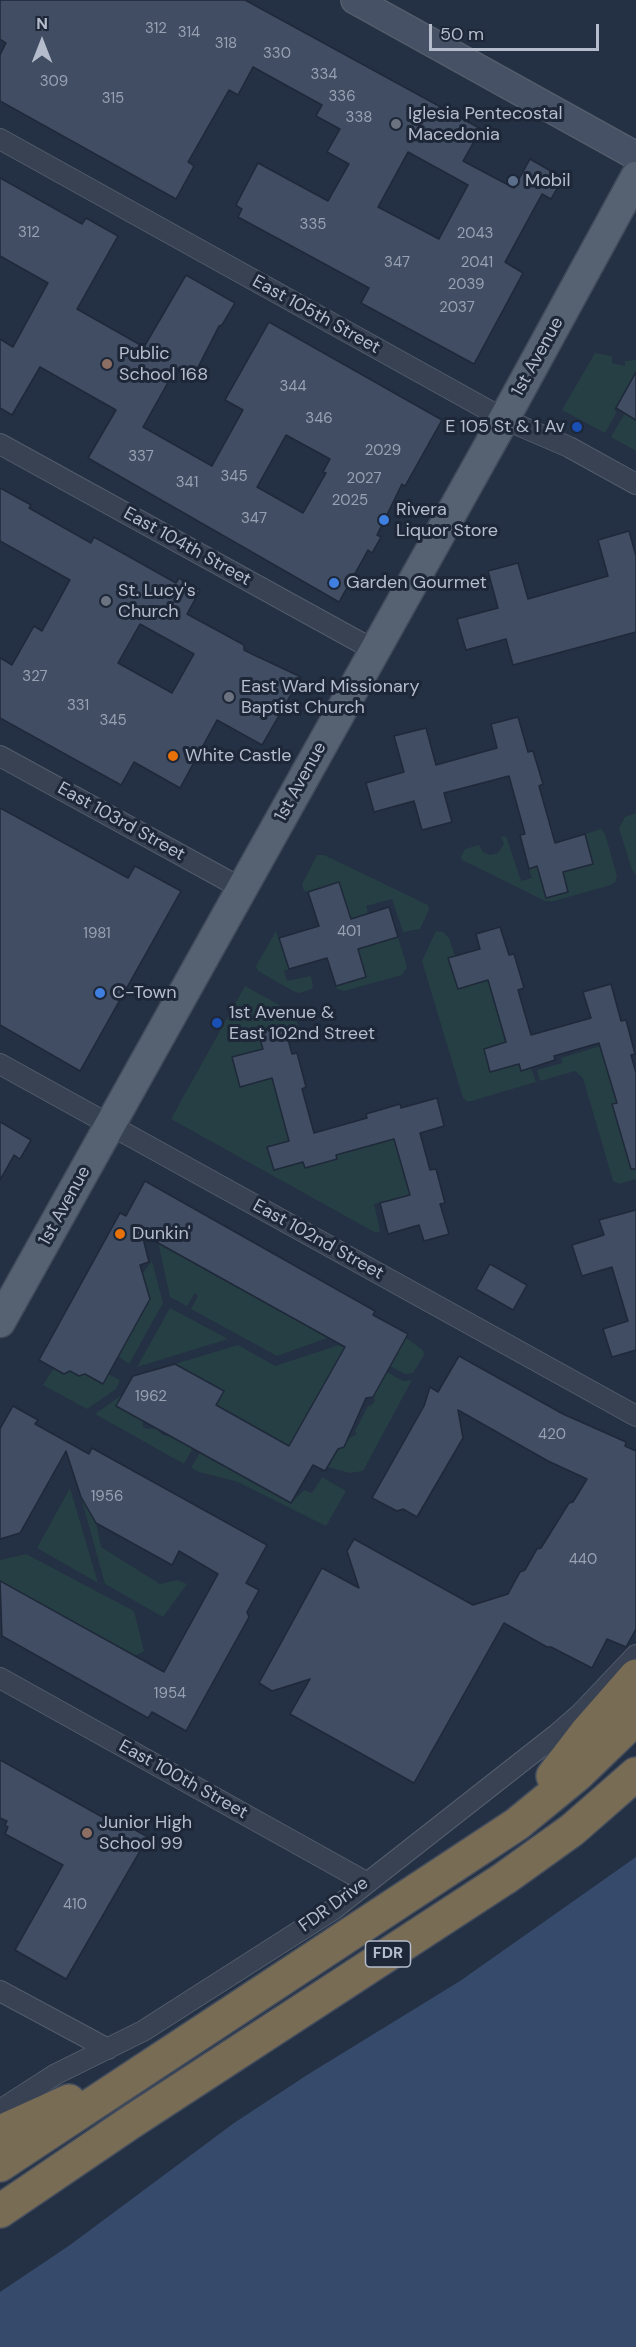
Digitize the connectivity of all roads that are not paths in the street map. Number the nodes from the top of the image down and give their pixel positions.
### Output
1 (355, 0) edge
2 (0, 139) edge
3 (636, 156) edge
4 (636, 177) edge
5 (504, 419) junction
6 (0, 444) edge
7 (636, 484) edge
8 (374, 650) junction
9 (0, 756) edge
10 (242, 888) junction
11 (0, 1064) edge
12 (111, 1125) junction
13 (0, 1322) edge
14 (636, 1416) edge
15 (636, 1655) edge
16 (636, 1676) edge
17 (0, 1678) edge
18 (636, 1718) edge
19 (636, 1774) edge
20 (517, 1824) junction
21 (366, 1882) junction
22 (0, 1991) edge
23 (108, 2049) junction
24 (143, 2069) junction
25 (0, 2110) edge
26 (131, 2122) junction
27 (0, 2132) edge
28 (0, 2165) edge
29 (0, 2211) edge
30 (0, 2233) edge

1 - 3 main road
2 - 5 street, East 105th Street
4 - 5 main road, 1st Avenue
5 - 7 street, East 105th Street
5 - 8 main road, 1st Avenue
6 - 8 street, East 104th Street
8 - 10 main road, 1st Avenue
9 - 10 street, East 103rd Street
10 - 12 main road, 1st Avenue
11 - 12 street, East 102nd Street
12 - 13 main road, 1st Avenue
12 - 14 street, East 102nd Street
15 - 21 street, FDR Drive
16 - 20 highway
17 - 21 street, East 100th Street
18 - 20 highway, FDR Drive / FDR
19 - 26 highway, FDR
20 - 24 highway, FDR Drive / FDR
21 - 23 street, FDR Drive
22 - 23 street
23 - 25 street, FDR Drive
24 - 27 highway
24 - 28 highway, FDR Drive / FDR
26 - 29 highway, FDR
26 - 30 highway

